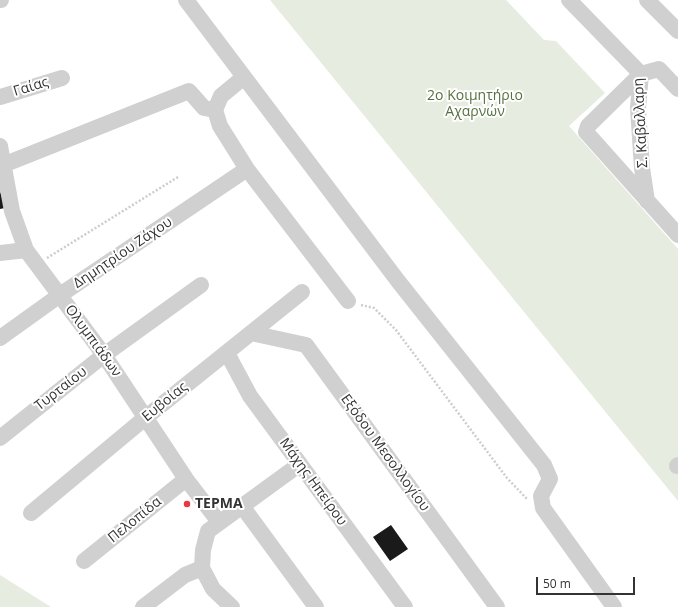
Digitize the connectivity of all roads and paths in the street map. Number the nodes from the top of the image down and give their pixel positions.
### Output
1 (186, 0) edge
2 (569, 0) edge
3 (647, 0) edge
4 (678, 31) edge
5 (641, 74) junction
6 (244, 77) junction
7 (62, 78) dead end
8 (678, 89) edge
9 (0, 97) edge
10 (214, 110) junction
11 (0, 146) edge
12 (3, 165) junction
13 (247, 169) junction
14 (178, 177) dead end
15 (648, 201) junction
16 (678, 235) edge
17 (26, 250) junction
18 (0, 252) edge
19 (37, 264) junction
20 (201, 285) dead end
21 (302, 292) dead end
22 (60, 295) junction
23 (348, 301) joint
24 (251, 333) junction
25 (0, 338) edge
26 (227, 353) junction
27 (104, 355) junction
28 (145, 418) junction
29 (0, 438) edge
30 (300, 464) junction
31 (186, 479) junction
32 (242, 506) junction
33 (543, 508) junction
34 (30, 513) dead end
35 (219, 522) junction
36 (84, 561) dead end
37 (202, 568) junction
38 (143, 607) edge
39 (232, 607) edge
40 (316, 607) edge
41 (405, 607) edge
42 (497, 607) edge
43 (614, 607) edge

1 - 6 street
2 - 5 street, Σ. Καβαλλαρη
3 - 4 street
5 - 8 street
5 - 15 street, Σ. Καβαλλαρη
5 - 15 street
6 - 10 street
6 - 33 street
7 - 9 street, Γαίας
10 - 12 street
10 - 13 street
11 - 12 street, Ολυμπιάδων
12 - 17 street, Ολυμπιάδων
13 - 22 street, Δημητρίου Ζάχου
13 - 23 street
14 - 19 path
15 - 16 street
17 - 18 street
17 - 19 street, Ολυμπιάδων
19 - 22 street, Ολυμπιάδων
20 - 27 street, Τυρταίου
21 - 24 street, Ευβοίας
22 - 25 street, Δημητρίου Ζάχου
22 - 27 street, Ολυμπιάδων
23 - 33 path
24 - 26 street, Ευβοίας
24 - 42 street, Εξόδου Μεσολλογίου
26 - 28 street, Ευβοίας
26 - 30 street, Μάχης Ηπείρου
27 - 28 street, Ολυμπιάδων
27 - 29 street, Τυρταίου
28 - 31 street, Ολυμπιάδων
28 - 34 street, Ευβοίας
30 - 32 street
30 - 41 street, Μάχης Ηπείρου
31 - 35 street, Ολυμπιάδων
31 - 36 street, Πελοπίδα
32 - 35 street
32 - 40 street
33 - 43 street
35 - 37 street
37 - 38 street
37 - 39 street

